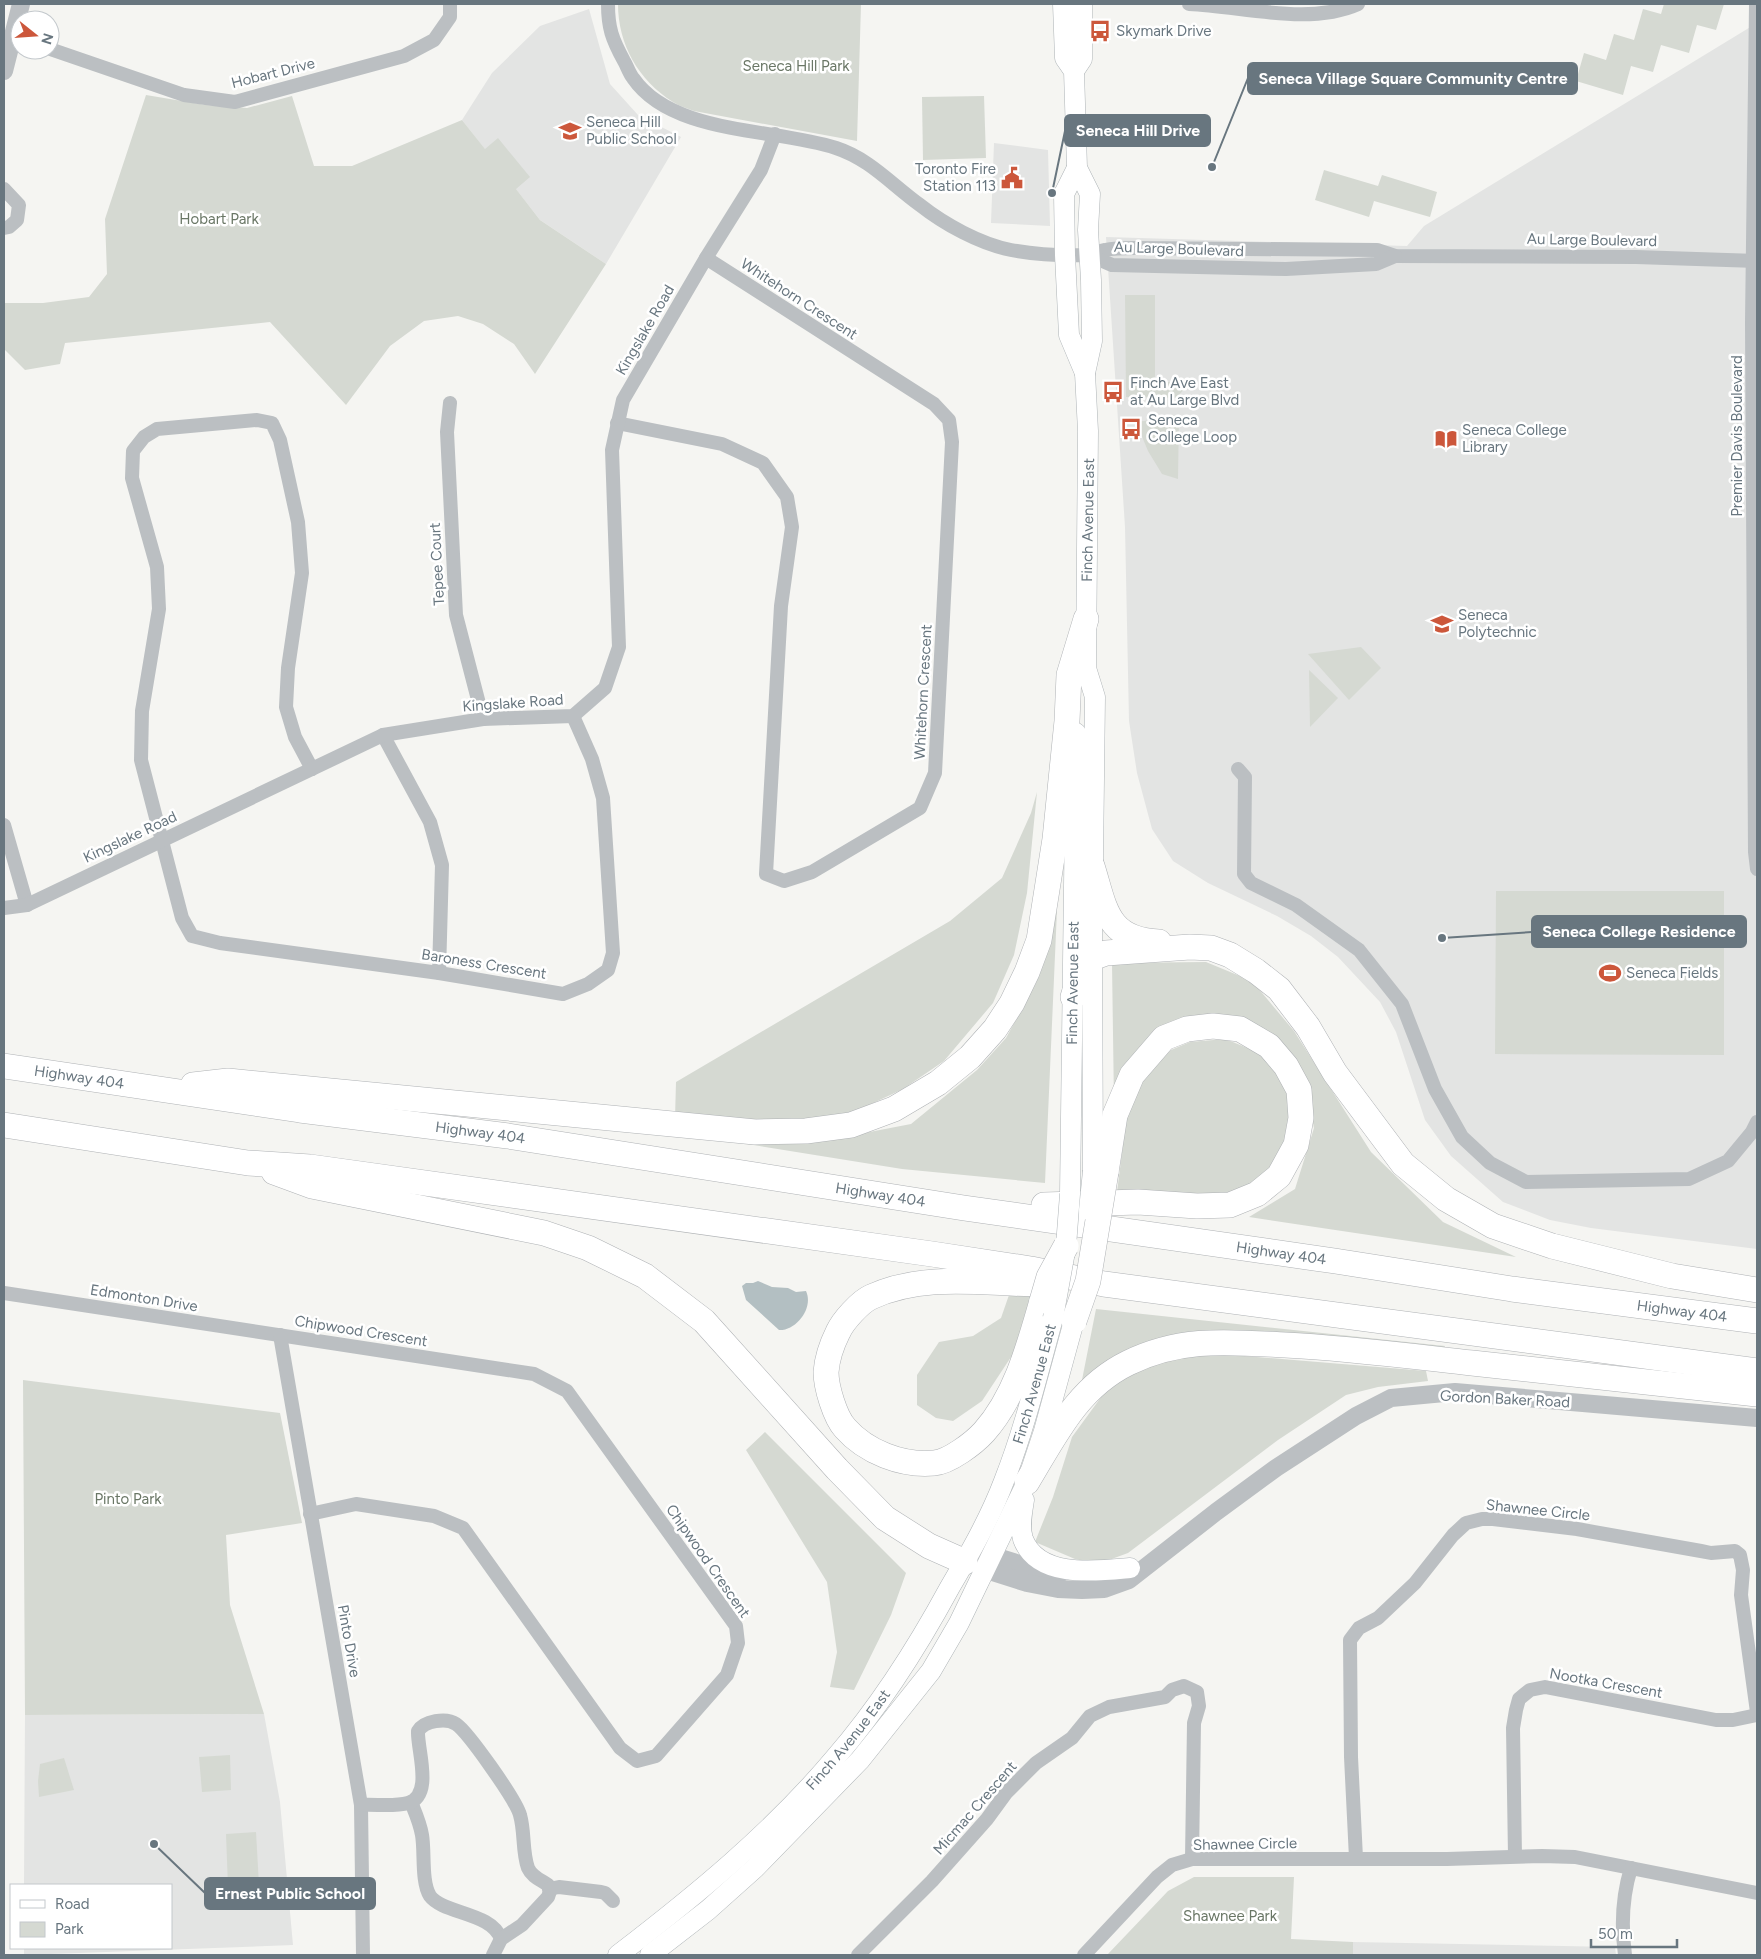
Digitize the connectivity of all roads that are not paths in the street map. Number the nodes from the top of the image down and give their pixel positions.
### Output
1 (450, 4) edge
2 (608, 4) edge
3 (1063, 4) edge
4 (1082, 4) edge
5 (1189, 4) edge
6 (1358, 4) edge
7 (1756, 4) edge
8 (10, 45) edge
9 (60, 52) edge
10 (4, 70) edge
11 (1074, 71) junction
12 (775, 134) junction
13 (1077, 168) junction
14 (4, 189) edge
15 (4, 228) edge
16 (1065, 255) junction
17 (1089, 255) junction
18 (706, 258) junction
19 (1755, 261) edge
20 (1085, 373) junction
21 (450, 403) dead end
22 (617, 423) junction
23 (1086, 619) junction
24 (1086, 668) junction
25 (573, 716) junction
26 (483, 719) junction
27 (383, 735) junction
28 (1238, 769) dead end
29 (312, 770) junction
30 (4, 825) edge
31 (160, 841) junction
32 (1092, 866) junction
33 (1757, 869) edge
34 (26, 905) junction
35 (4, 908) edge
36 (1190, 947) junction
37 (1092, 958) junction
38 (439, 973) junction
39 (1073, 997) junction
40 (4, 1066) edge
41 (165, 1089) junction
42 (1757, 1122) edge
43 (4, 1125) edge
44 (248, 1163) junction
45 (1099, 1171) junction
46 (964, 1208) junction
47 (1066, 1246) joint
48 (1104, 1284) junction
49 (1757, 1290) edge
50 (4, 1293) edge
51 (1056, 1313) junction
52 (1757, 1321) edge
53 (280, 1335) junction
54 (1757, 1371) edge
55 (1757, 1394) edge
56 (1757, 1418) edge
57 (1027, 1482) junction
58 (310, 1514) junction
59 (979, 1559) junction
60 (1154, 1562) junction
61 (1130, 1568) junction
62 (1757, 1714) edge
63 (411, 1802) junction
64 (361, 1804) junction
65 (1515, 1856) junction
66 (1356, 1858) junction
67 (1192, 1859) junction
68 (1631, 1868) junction
69 (549, 1889) junction
70 (1757, 1893) edge
71 (613, 1902) dead end
72 (501, 1939) junction
73 (363, 1955) edge
74 (493, 1955) edge
75 (618, 1955) edge
76 (650, 1955) edge
77 (858, 1955) edge
78 (1084, 1955) edge
79 (1625, 1955) edge

1 - 9 street, Hobart Drive
2 - 12 street
3 - 11 main road, Finch Avenue East
4 - 11 main road, Finch Avenue East
5 - 6 street
7 - 19 street, Premier Davis Boulevard
8 - 10 street
11 - 13 main road, Finch Avenue East
12 - 16 street
12 - 18 street, Kingslake Road
13 - 16 main road, Finch Avenue East
13 - 17 main road, Finch Avenue East
14 - 15 street
16 - 17 street
16 - 20 main road, Finch Avenue East
17 - 19 street, Au Large Boulevard
17 - 20 main road, Finch Avenue East
18 - 22 street, Kingslake Road
18 - 22 street, Whitehorn Crescent
19 - 33 street, Premier Davis Boulevard
20 - 23 main road, Finch Avenue East
21 - 26 street, Tepee Court
22 - 25 street, Kingslake Road
23 - 24 main road, Finch Avenue East
23 - 41 highway
24 - 32 main road, Finch Avenue East
24 - 39 main road, Finch Avenue East
25 - 26 street, Kingslake Road
25 - 38 street, Baroness Crescent
26 - 27 street, Kingslake Road
27 - 29 street, Kingslake Road
27 - 38 street
28 - 42 street
29 - 31 street, Kingslake Road
29 - 31 street
30 - 34 street
31 - 34 street, Kingslake Road
31 - 38 street, Baroness Crescent
32 - 36 highway
32 - 37 main road, Finch Avenue East
34 - 35 street, Kingslake Road
36 - 37 highway
36 - 49 highway
37 - 39 highway
37 - 45 main road, Finch Avenue East
39 - 47 main road, Finch Avenue East, bridge
40 - 41 highway, Highway 404
41 - 46 highway, Highway 404
43 - 44 highway
44 - 48 highway
44 - 59 highway
45 - 46 highway
45 - 51 highway, bridge
46 - 52 highway, Highway 404
47 - 51 highway, bridge
48 - 51 highway
48 - 54 highway
50 - 53 street, Edmonton Drive
51 - 57 main road, Finch Avenue East
51 - 59 main road, Finch Avenue East
53 - 58 street, Pinto Drive
53 - 58 street, Chipwood Crescent
55 - 57 highway
56 - 60 street, Gordon Baker Road
57 - 59 main road, Finch Avenue East
57 - 61 main road
58 - 64 street, Pinto Drive
59 - 60 street, Gordon Baker Road
59 - 61 street, Gordon Baker Road
59 - 75 main road, Finch Avenue East
59 - 76 main road, Finch Avenue East
60 - 61 street, Gordon Baker Road
62 - 65 street, Nootka Crescent
62 - 66 street, Shawnee Circle
63 - 64 street
63 - 69 street
63 - 72 street
64 - 73 street, Pinto Drive
65 - 66 street, Shawnee Circle
65 - 68 street, Shawnee Circle
66 - 67 street, Shawnee Circle
67 - 77 street, Micmac Crescent
67 - 78 street, Shawnee Circle
68 - 70 street, Shawnee Circle
68 - 79 street
69 - 71 street
69 - 72 street
72 - 74 street

